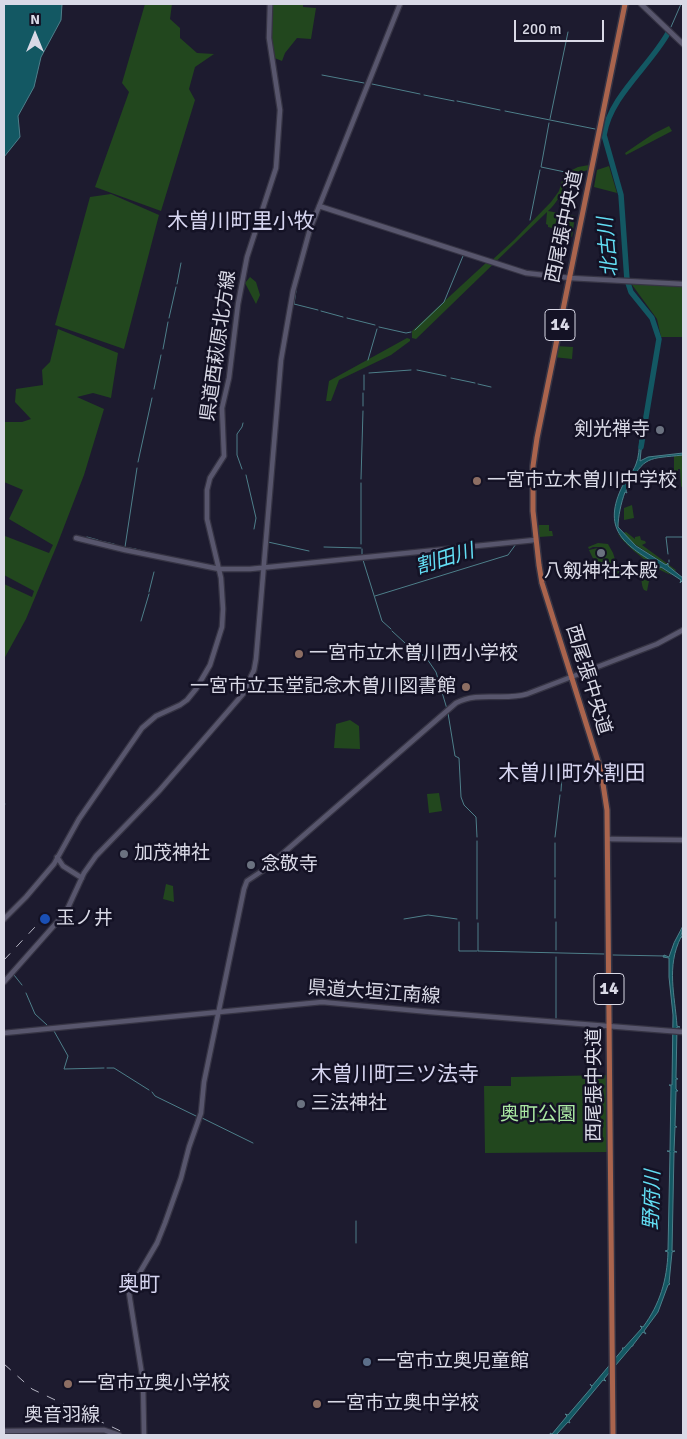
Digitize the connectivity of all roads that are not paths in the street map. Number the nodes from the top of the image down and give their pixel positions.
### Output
1 (270, 4) edge
2 (400, 4) edge
3 (624, 4) edge
4 (641, 4) edge
5 (683, 44) edge
6 (318, 206) junction
7 (570, 278) junction
8 (683, 284) edge
9 (76, 538) dead end
10 (535, 540) junction
11 (219, 568) junction
12 (263, 568) junction
13 (683, 630) edge
14 (571, 677) junction
15 (608, 839) junction
16 (683, 840) edge
17 (57, 857) junction
18 (82, 878) junction
19 (4, 918) edge
20 (4, 982) edge
21 (219, 1011) junction
22 (610, 1026) junction
23 (4, 1032) edge
24 (682, 1032) edge
25 (4, 1431) edge
26 (119, 1435) edge
27 (144, 1435) edge
28 (613, 1435) edge

1 - 11 street, 県道西萩原北方線
2 - 6 street
3 - 7 main road, 西尾張中央道 / 14
4 - 5 street
6 - 7 street
6 - 12 street
7 - 8 street
7 - 10 main road, 西尾張中央道 / 14
9 - 11 street
10 - 12 street
10 - 14 main road, 西尾張中央道 / 14
11 - 12 street
11 - 17 street, 県道西萩原北方線
12 - 18 street
13 - 14 street
14 - 15 main road, 西尾張中央道 / 14
14 - 21 street
15 - 16 street
15 - 22 main road, 西尾張中央道 / 14
17 - 18 street
17 - 19 street, 県道西萩原北方線
18 - 20 street
21 - 22 street, 県道大垣江南線
21 - 23 street, 県道大垣江南線
21 - 27 street
22 - 24 street, 県道大垣江南線
22 - 28 main road, 西尾張中央道 / 14
25 - 26 street, 奥音羽線

